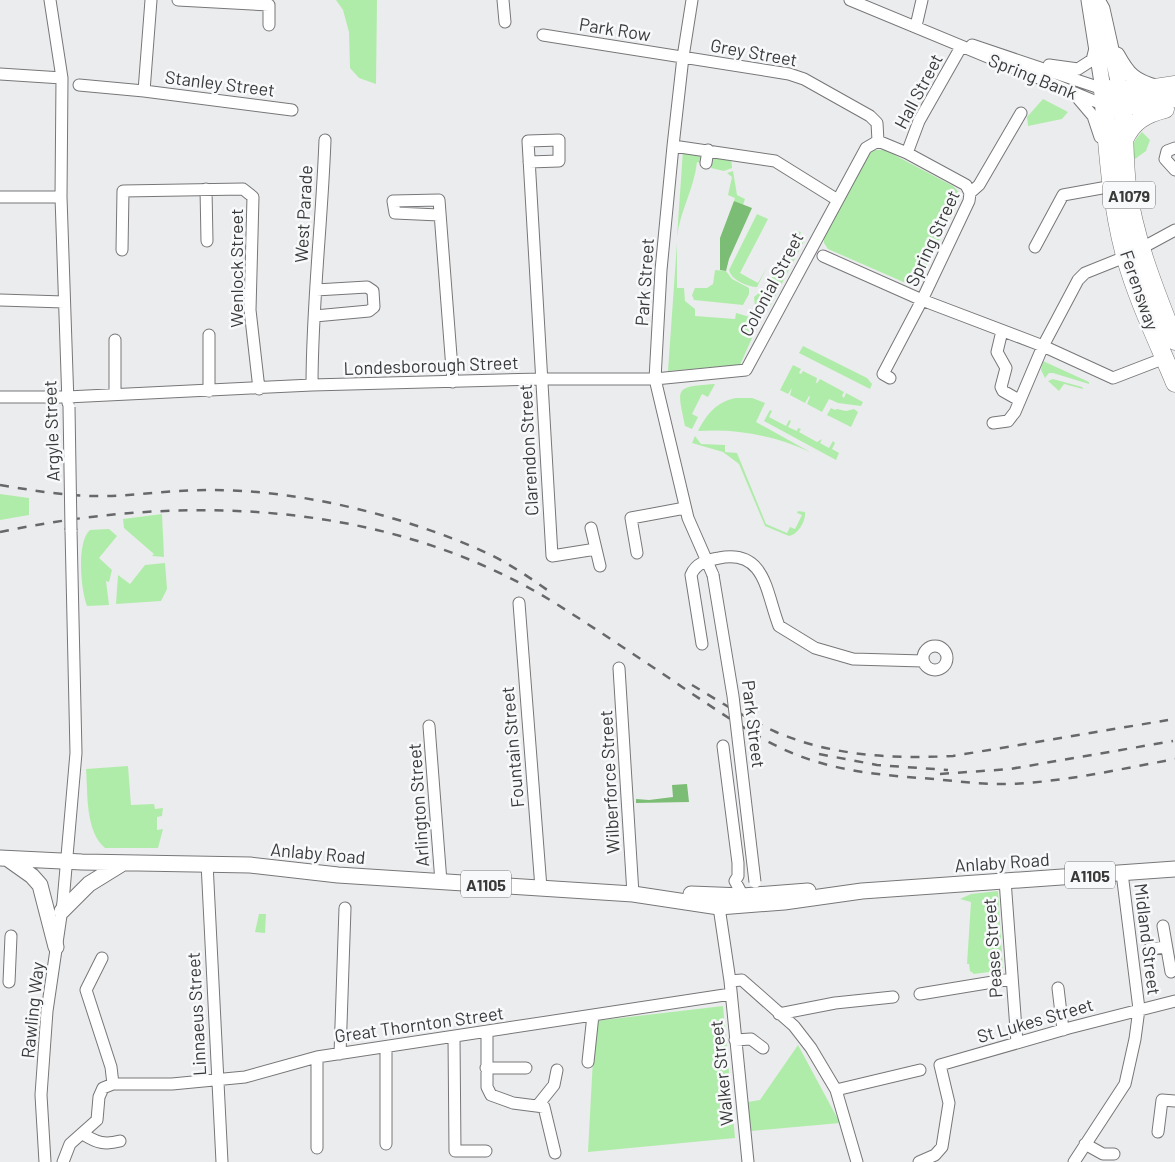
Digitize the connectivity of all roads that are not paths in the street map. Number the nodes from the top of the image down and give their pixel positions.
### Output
1 (50, 0) edge
2 (150, 0) edge
3 (178, 0) edge
4 (503, 0) edge
5 (692, 0) edge
6 (850, 0) edge
7 (922, 0) edge
8 (1089, 0) edge
9 (1097, 0) edge
10 (244, 2) edge
11 (504, 22) dead end
12 (269, 25) dead end
13 (916, 26) junction
14 (543, 35) dead end
15 (1108, 36) junction
16 (961, 45) junction
17 (1095, 47) junction
18 (683, 57) junction
19 (0, 74) edge
20 (62, 78) junction
21 (79, 84) dead end
22 (1166, 86) edge
23 (144, 91) junction
24 (1070, 91) junction
25 (1113, 97) junction
26 (1175, 98) edge
27 (1175, 107) edge
28 (292, 110) dead end
29 (1021, 113) dead end
30 (325, 140) dead end
31 (1124, 140) junction
32 (878, 141) junction
33 (673, 146) junction
34 (708, 150) junction
35 (1171, 150) edge
36 (907, 153) junction
37 (529, 162) dead end
38 (706, 163) dead end
39 (1175, 170) edge
40 (1112, 181) junction
41 (206, 189) junction
42 (970, 193) junction
43 (0, 198) edge
44 (61, 198) junction
45 (836, 199) junction
46 (439, 215) dead end
47 (1175, 230) edge
48 (207, 241) dead end
49 (1035, 247) dead end
50 (122, 250) dead end
51 (1133, 253) junction
52 (824, 256) dead end
53 (316, 290) junction
54 (0, 300) edge
55 (922, 300) junction
56 (64, 302) junction
57 (315, 316) junction
58 (1002, 332) junction
59 (210, 335) dead end
60 (115, 340) dead end
61 (1175, 341) edge
62 (1043, 346) junction
63 (1165, 358) junction
64 (890, 378) dead end
65 (541, 379) junction
66 (655, 379) junction
67 (452, 382) junction
68 (1175, 383) edge
69 (312, 385) junction
70 (259, 389) junction
71 (210, 391) junction
72 (115, 393) junction
73 (0, 397) edge
74 (1019, 400) junction
75 (68, 402) junction
76 (993, 423) dead end
77 (685, 508) junction
78 (591, 528) dead end
79 (596, 549) junction
80 (637, 553) dead end
81 (707, 560) junction
82 (600, 566) dead end
83 (519, 603) dead end
84 (702, 644) dead end
85 (923, 661) dead end
86 (619, 668) dead end
87 (429, 726) dead end
88 (723, 746) dead end
89 (4, 859) edge
90 (67, 862) junction
91 (124, 862) junction
92 (207, 863) junction
93 (1175, 869) edge
94 (1122, 873) junction
95 (1005, 880) junction
96 (441, 882) junction
97 (541, 888) junction
98 (633, 894) junction
99 (754, 894) junction
100 (719, 907) junction
101 (345, 908) dead end
102 (62, 911) junction
103 (1163, 926) dead end
104 (11, 936) dead end
105 (56, 947) junction
106 (1166, 947) junction
107 (1140, 949) junction
108 (5, 958) edge
109 (102, 958) dead end
110 (1170, 972) dead end
111 (1011, 979) junction
112 (730, 981) junction
113 (9, 982) dead end
114 (1058, 988) dead end
115 (731, 994) junction
116 (920, 994) dead end
117 (893, 997) dead end
118 (1175, 1001) edge
119 (1139, 1009) junction
120 (779, 1014) junction
121 (592, 1015) junction
122 (1063, 1030) junction
123 (486, 1032) junction
124 (454, 1037) junction
125 (734, 1040) junction
126 (1017, 1042) junction
127 (386, 1047) junction
128 (764, 1048) dead end
129 (340, 1054) junction
130 (317, 1057) junction
131 (588, 1062) dead end
132 (486, 1068) junction
133 (526, 1068) dead end
134 (557, 1070) dead end
135 (920, 1070) dead end
136 (218, 1080) junction
137 (113, 1084) junction
138 (836, 1090) junction
139 (1175, 1101) edge
140 (538, 1106) junction
141 (1158, 1132) dead end
142 (83, 1134) junction
143 (120, 1141) dead end
144 (386, 1144) dead end
145 (1085, 1144) junction
146 (317, 1148) dead end
147 (486, 1152) dead end
148 (555, 1153) dead end
149 (1114, 1154) dead end
150 (45, 1162) edge
151 (63, 1162) edge
152 (222, 1162) edge
153 (748, 1162) edge
154 (857, 1162) edge
155 (919, 1162) edge
156 (1074, 1162) edge

1 - 20 street, Argyle Street
2 - 23 street, Stanley Street
3 - 10 street
4 - 11 street
5 - 18 street, Park Street
6 - 13 street, Spring Bank
7 - 13 street
8 - 17 main road
9 - 15 main road
10 - 12 street
13 - 16 street, Spring Bank
14 - 18 street, Park Row
15 - 22 main road
15 - 25 main road
16 - 17 street
16 - 24 street, Spring Bank
16 - 25 street, Spring Bank
16 - 36 street, Hall Street
17 - 25 main road
18 - 32 street, Grey Street
18 - 33 street, Park Street
19 - 20 street
20 - 44 street, Argyle Street
21 - 23 street, Stanley Street
22 - 25 highway
23 - 28 street, Stanley Street
24 - 25 street, Spring Bank
24 - 40 street
25 - 26 highway
25 - 31 highway, Ferensway / A1079
25 - 40 highway, Ferensway / A1079
27 - 31 highway
29 - 42 street, Spring Street
30 - 53 street, West Parade
31 - 51 highway, Ferensway / A1079
32 - 36 street
32 - 45 street, Colonial Street
33 - 34 street
33 - 66 street, Park Street
34 - 38 street
34 - 45 street
35 - 39 street
36 - 42 street
37 - 65 street, Clarendon Street
40 - 49 street
40 - 51 highway, Ferensway / A1079
41 - 48 street, Wenlock Street
41 - 50 street, Wenlock Street
41 - 70 street, Wenlock Street
42 - 55 street, Spring Street
43 - 44 street
44 - 56 street, Argyle Street
45 - 66 street, Colonial Street
46 - 67 street
47 - 51 street
51 - 61 highway, Ferensway / A1079
51 - 62 street
51 - 63 highway, Ferensway / A1079
52 - 55 street
53 - 57 street, West Parade
53 - 57 street
54 - 56 street
55 - 58 street
55 - 64 street, Spring Street
56 - 75 street, Argyle Street
57 - 69 street, West Parade
58 - 62 street
58 - 74 street
59 - 71 street
60 - 72 street
62 - 63 street
62 - 74 street
63 - 68 highway, Ferensway / A1079
65 - 66 street, Londesborough Street
65 - 67 street, Londesborough Street
65 - 79 street, Clarendon Street
66 - 77 street, Park Street
67 - 69 street, Londesborough Street
69 - 70 street, Londesborough Street
70 - 71 street, Londesborough Street
71 - 72 street, Londesborough Street
72 - 75 street, Londesborough Street
73 - 75 street, Londesborough Street
74 - 76 street
75 - 90 street, Argyle Street, bridge
77 - 80 street
77 - 81 street, Park Street
78 - 79 street
79 - 82 street
81 - 84 street
81 - 85 street
81 - 99 street, Park Street, bridge
83 - 97 street, Fountain Street
86 - 98 street, Wilberforce Street
87 - 96 street, Arlington Street
88 - 99 street, Park Street
89 - 90 main road, Anlaby Road / A1105
89 - 105 main road
90 - 91 main road, Anlaby Road / A1105
90 - 102 street, Rawling Way
91 - 92 main road, Anlaby Road / A1105
91 - 102 main road
92 - 96 main road, Anlaby Road / A1105
92 - 136 street, Linnaeus Street
93 - 94 main road, Anlaby Road / A1105
94 - 95 main road, Anlaby Road / A1105
94 - 107 street, Midland Street
95 - 99 main road, Anlaby Road / A1105
95 - 111 street, Pease Street
96 - 97 main road, Anlaby Road / A1105
97 - 98 main road, Anlaby Road / A1105
98 - 99 main road, Anlaby Road / A1105
98 - 100 main road, Anlaby Road / A1105
99 - 100 main road, Anlaby Road / A1105
100 - 112 street, Walker Street
101 - 129 street
102 - 105 street, Rawling Way
103 - 106 street
104 - 108 street
105 - 150 street, Rawling Way
106 - 107 street
106 - 110 street
107 - 119 street, Midland Street
108 - 113 street
109 - 137 street
111 - 116 street
111 - 126 street, Pease Street
112 - 115 street, Walker Street
112 - 120 street
114 - 122 street
115 - 121 street, Great Thornton Street
115 - 125 street, Walker Street
117 - 120 street
118 - 119 street, St Lukes Street
119 - 122 street, St Lukes Street
119 - 145 street, Midland Street
120 - 138 street
121 - 123 street, Great Thornton Street
121 - 131 street
122 - 126 street, St Lukes Street
123 - 124 street, Great Thornton Street
123 - 132 street
124 - 127 street, Great Thornton Street
124 - 147 street
125 - 128 street
125 - 153 street, Walker Street
126 - 155 street, St Lukes Street
127 - 129 street, Great Thornton Street
127 - 144 street
129 - 130 street, Great Thornton Street
130 - 136 street, Great Thornton Street
130 - 146 street
132 - 133 street
132 - 140 street
134 - 140 street
135 - 138 street
136 - 137 street, Great Thornton Street
136 - 152 street, Linnaeus Street
137 - 142 street
138 - 154 street
139 - 141 street
140 - 148 street
142 - 143 street
142 - 151 street
145 - 149 street
145 - 156 street, Midland Street

